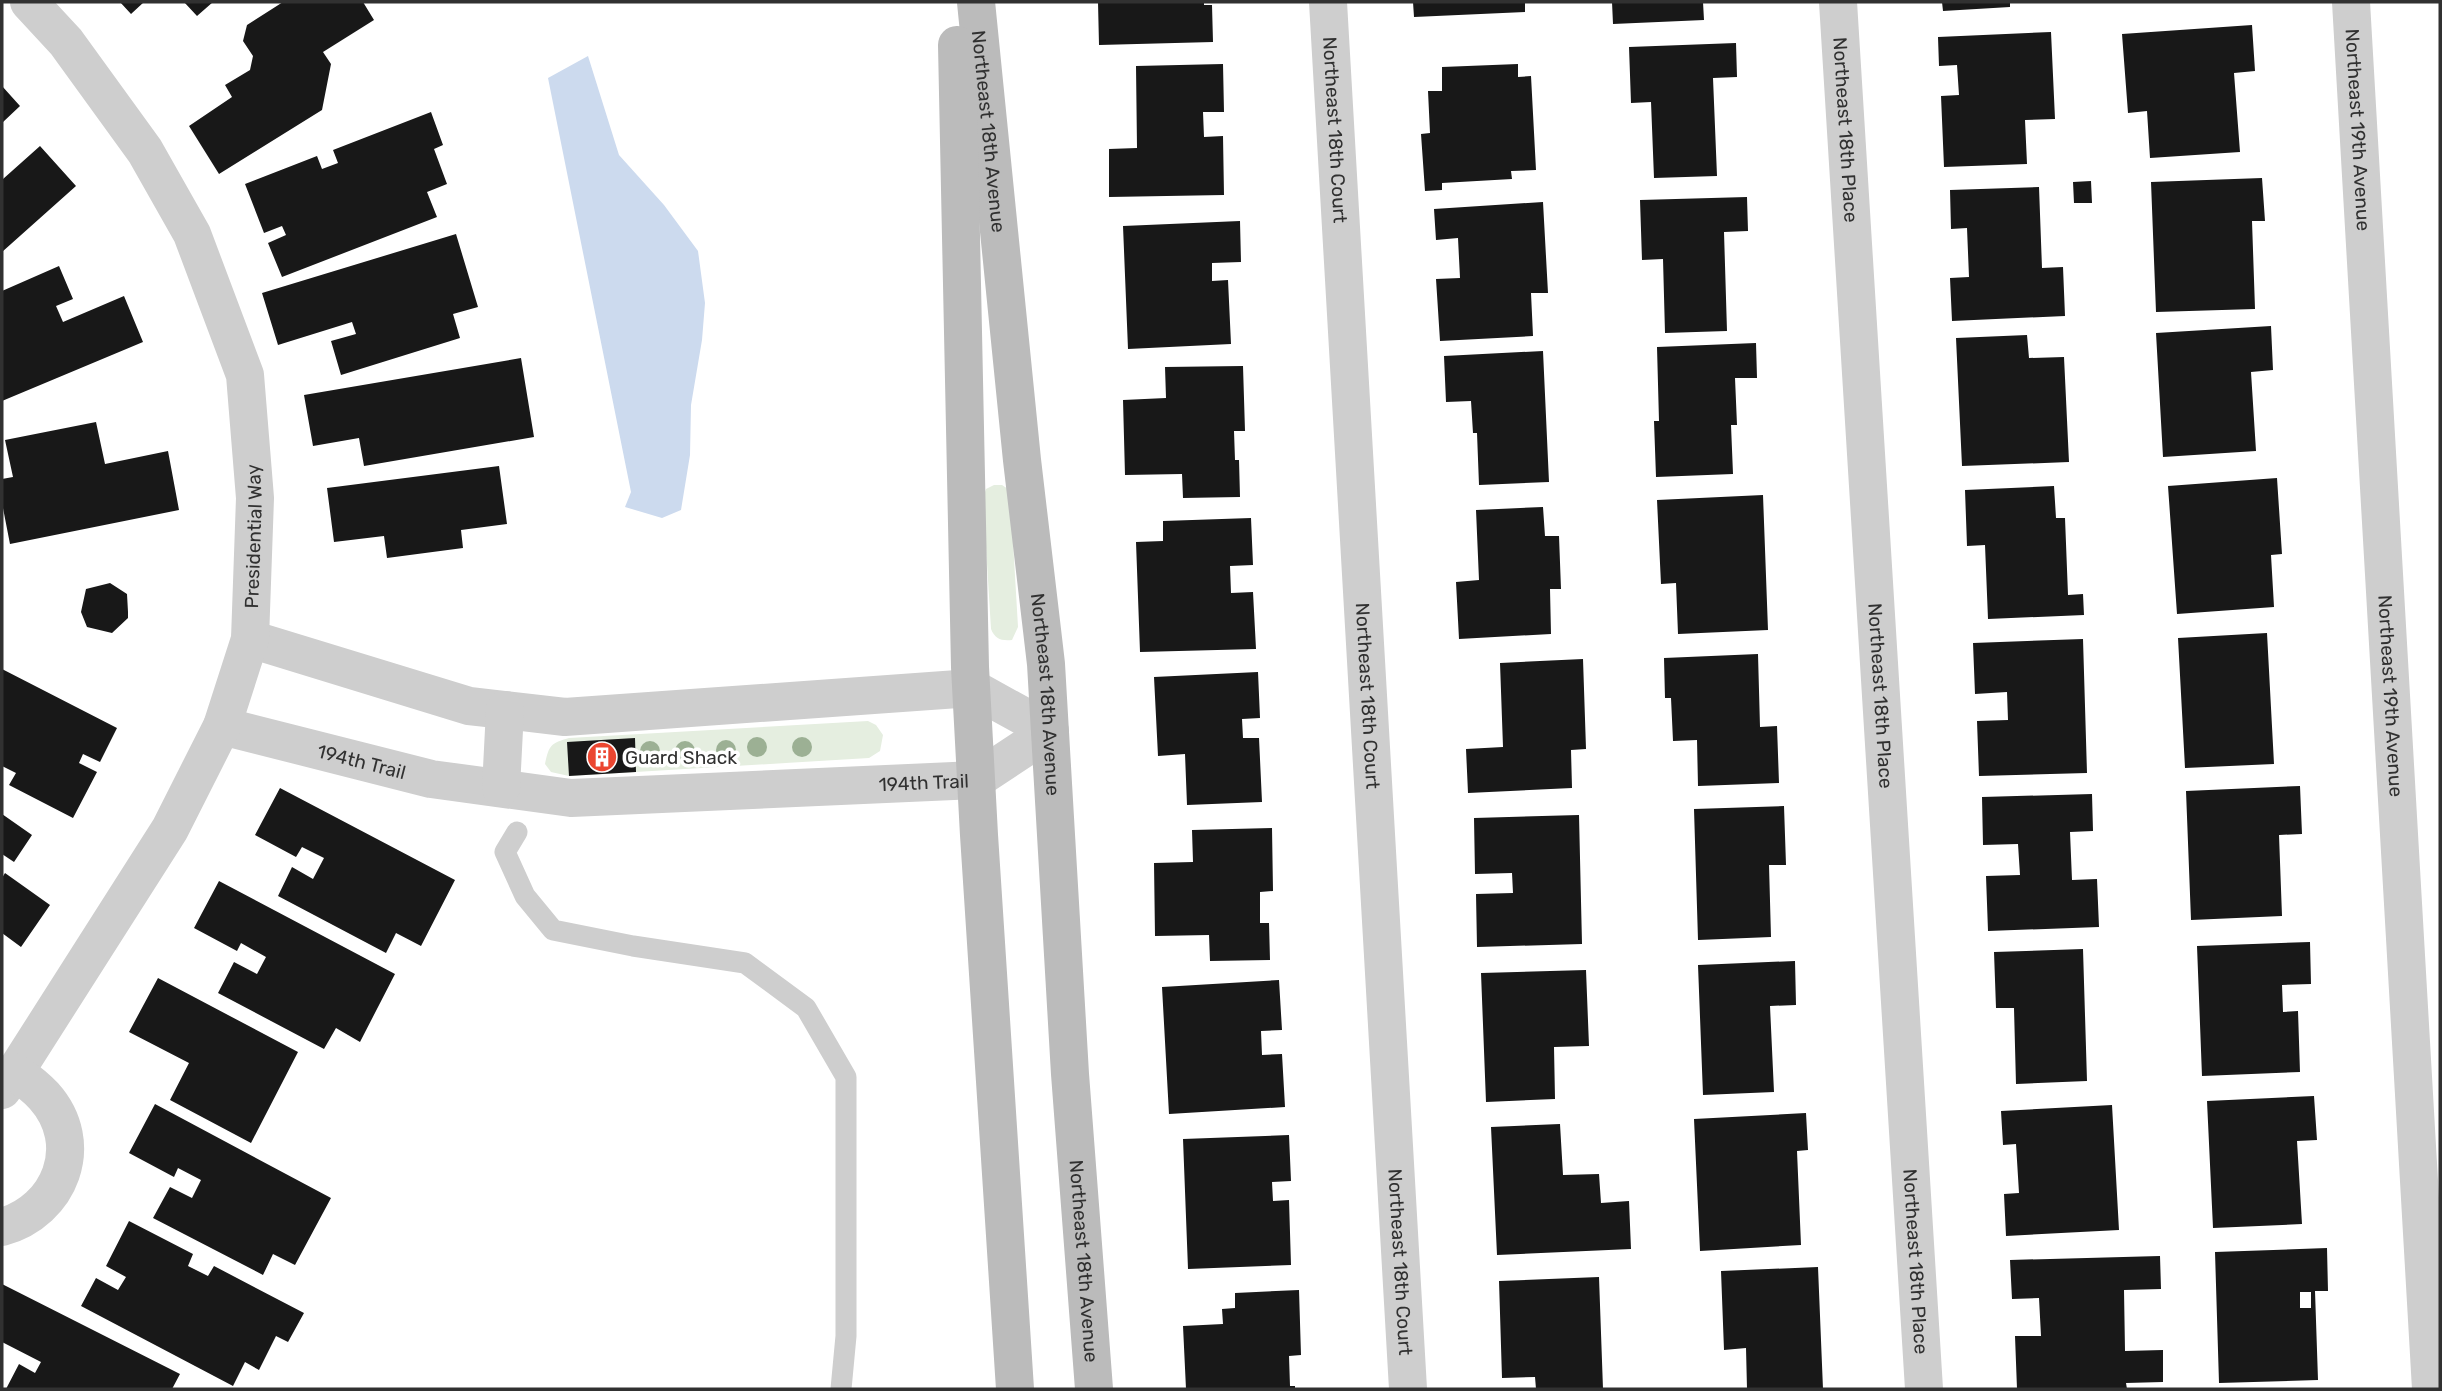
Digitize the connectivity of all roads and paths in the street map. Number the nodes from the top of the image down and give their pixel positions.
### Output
1 (29, 2) edge
2 (956, 2) edge
3 (976, 2) edge
4 (1328, 2) edge
5 (1838, 2) edge
6 (2351, 2) edge
7 (250, 639) junction
8 (972, 688) junction
9 (505, 710) junction
10 (222, 726) junction
11 (1050, 731) junction
12 (976, 780) junction
13 (501, 788) junction
14 (517, 832) dead end
15 (9, 1081) edge
16 (2, 1227) edge
17 (841, 1389) edge
18 (1015, 1389) edge
19 (1094, 1389) edge
20 (1408, 1389) edge
21 (1924, 1389) edge
22 (2431, 1389) edge

1 - 7 street, Presidential Way
2 - 8 street, Northeast 18th Avenue
3 - 11 street, Northeast 18th Avenue
4 - 20 street, Northeast 18th Court
5 - 21 street, Northeast 18th Place
6 - 22 street, Northeast 19th Avenue
7 - 9 street
7 - 10 street, Presidential Way
8 - 9 street
8 - 11 street
8 - 12 street, Northeast 18th Avenue
9 - 13 street
10 - 13 street, 194th Trail
10 - 15 street, Presidential Way
11 - 12 street, 194th Trail
11 - 19 street, Northeast 18th Avenue
12 - 13 street, 194th Trail
12 - 18 street, Northeast 18th Avenue
14 - 17 lane
15 - 16 street, Presidential Way

